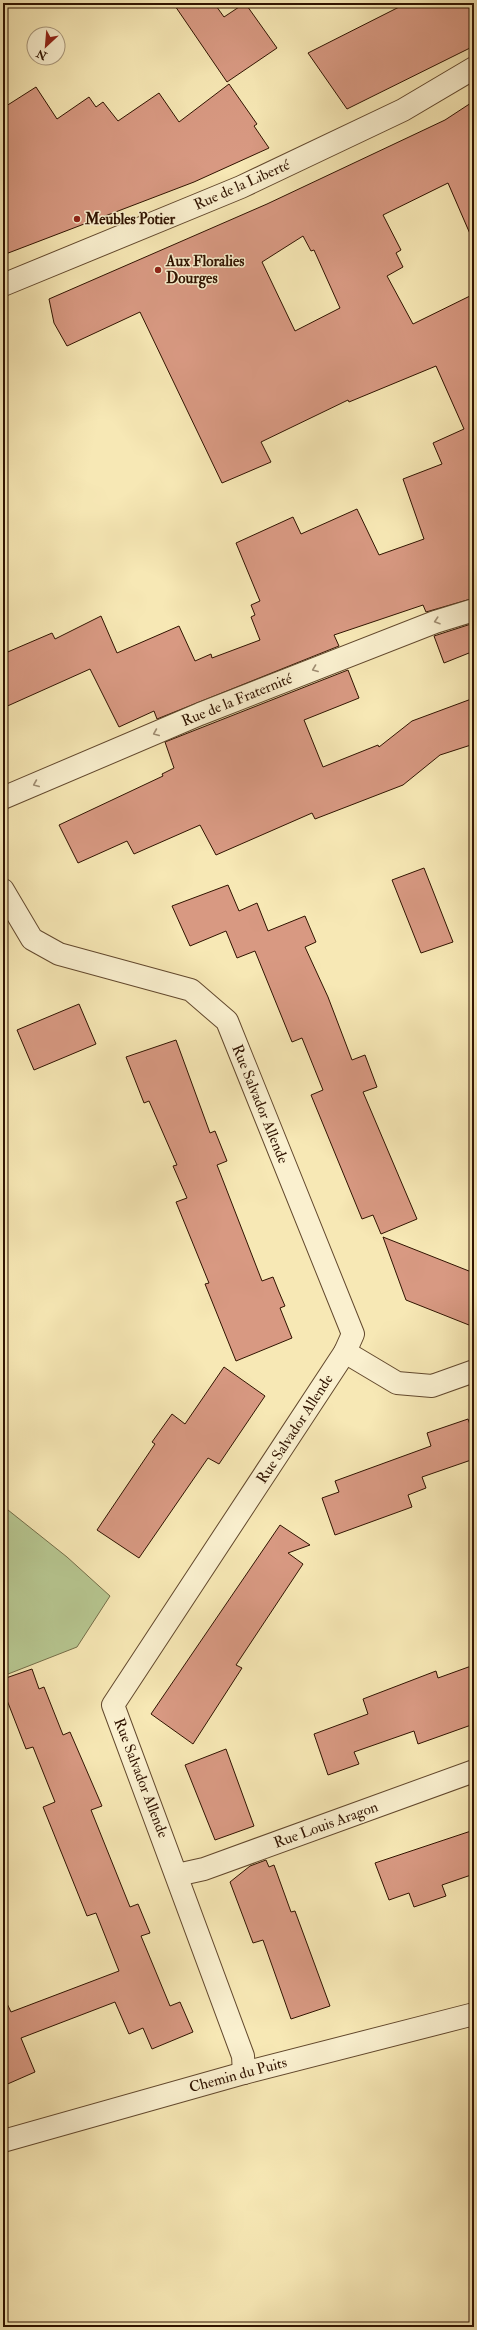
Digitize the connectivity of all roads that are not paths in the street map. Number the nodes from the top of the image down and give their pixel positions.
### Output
1 (474, 68) edge
2 (3, 285) edge
3 (474, 610) edge
4 (3, 798) edge
5 (3, 890) edge
6 (345, 1352) junction
7 (474, 1371) edge
8 (474, 1771) edge
9 (177, 1875) junction
10 (474, 2014) edge
11 (244, 2073) junction
12 (3, 2141) edge

1 - 2 street, Rue de la Liberté
3 -> 4 street, Rue de la Fraternité
5 - 6 street, Rue Salvador Allende
6 - 7 street
6 - 9 street, Rue Salvador Allende
8 - 9 street, Rue Louis Aragon
9 - 11 street, Rue Salvador Allende
10 - 11 street, Chemin du Puits
11 - 12 street, Chemin du Puits

